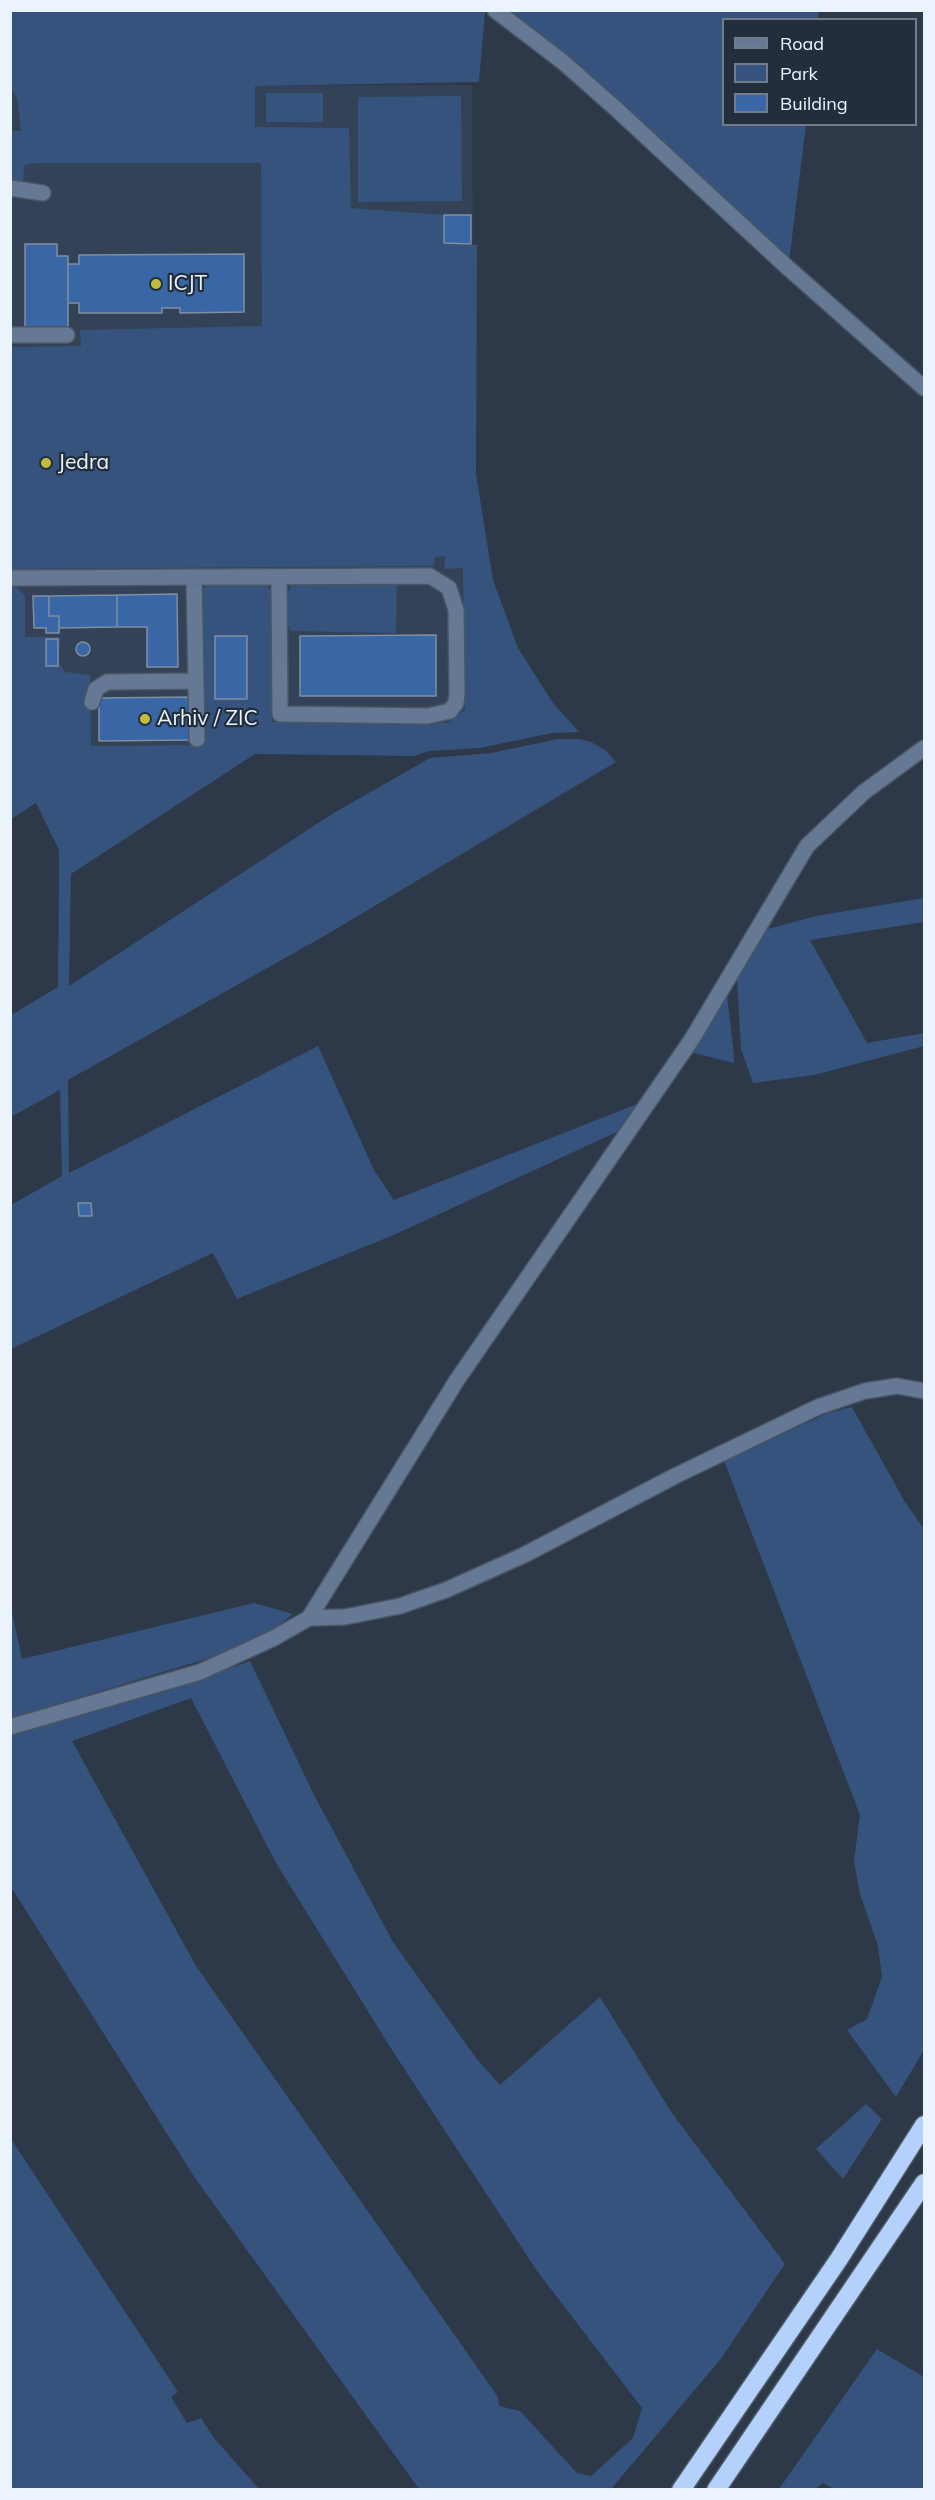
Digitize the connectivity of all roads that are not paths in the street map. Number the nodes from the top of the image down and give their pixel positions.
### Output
1 (495, 10) edge
2 (10, 188) edge
3 (43, 193) dead end
4 (10, 335) edge
5 (67, 335) dead end
6 (924, 388) edge
7 (194, 577) junction
8 (279, 577) junction
9 (10, 578) edge
10 (196, 681) junction
11 (92, 702) dead end
12 (197, 740) dead end
13 (924, 748) edge
14 (924, 1391) edge
15 (309, 1618) junction
16 (10, 1727) edge
17 (924, 2125) edge
18 (924, 2183) edge
19 (681, 2490) edge
20 (716, 2490) edge

1 - 6 street
2 - 3 street
4 - 5 street
7 - 8 street
7 - 9 street
7 - 10 street
8 - 8 street
10 - 11 street
10 - 12 street
13 - 15 street
14 - 15 street
15 - 16 street
17 - 19 highway
18 - 20 highway

